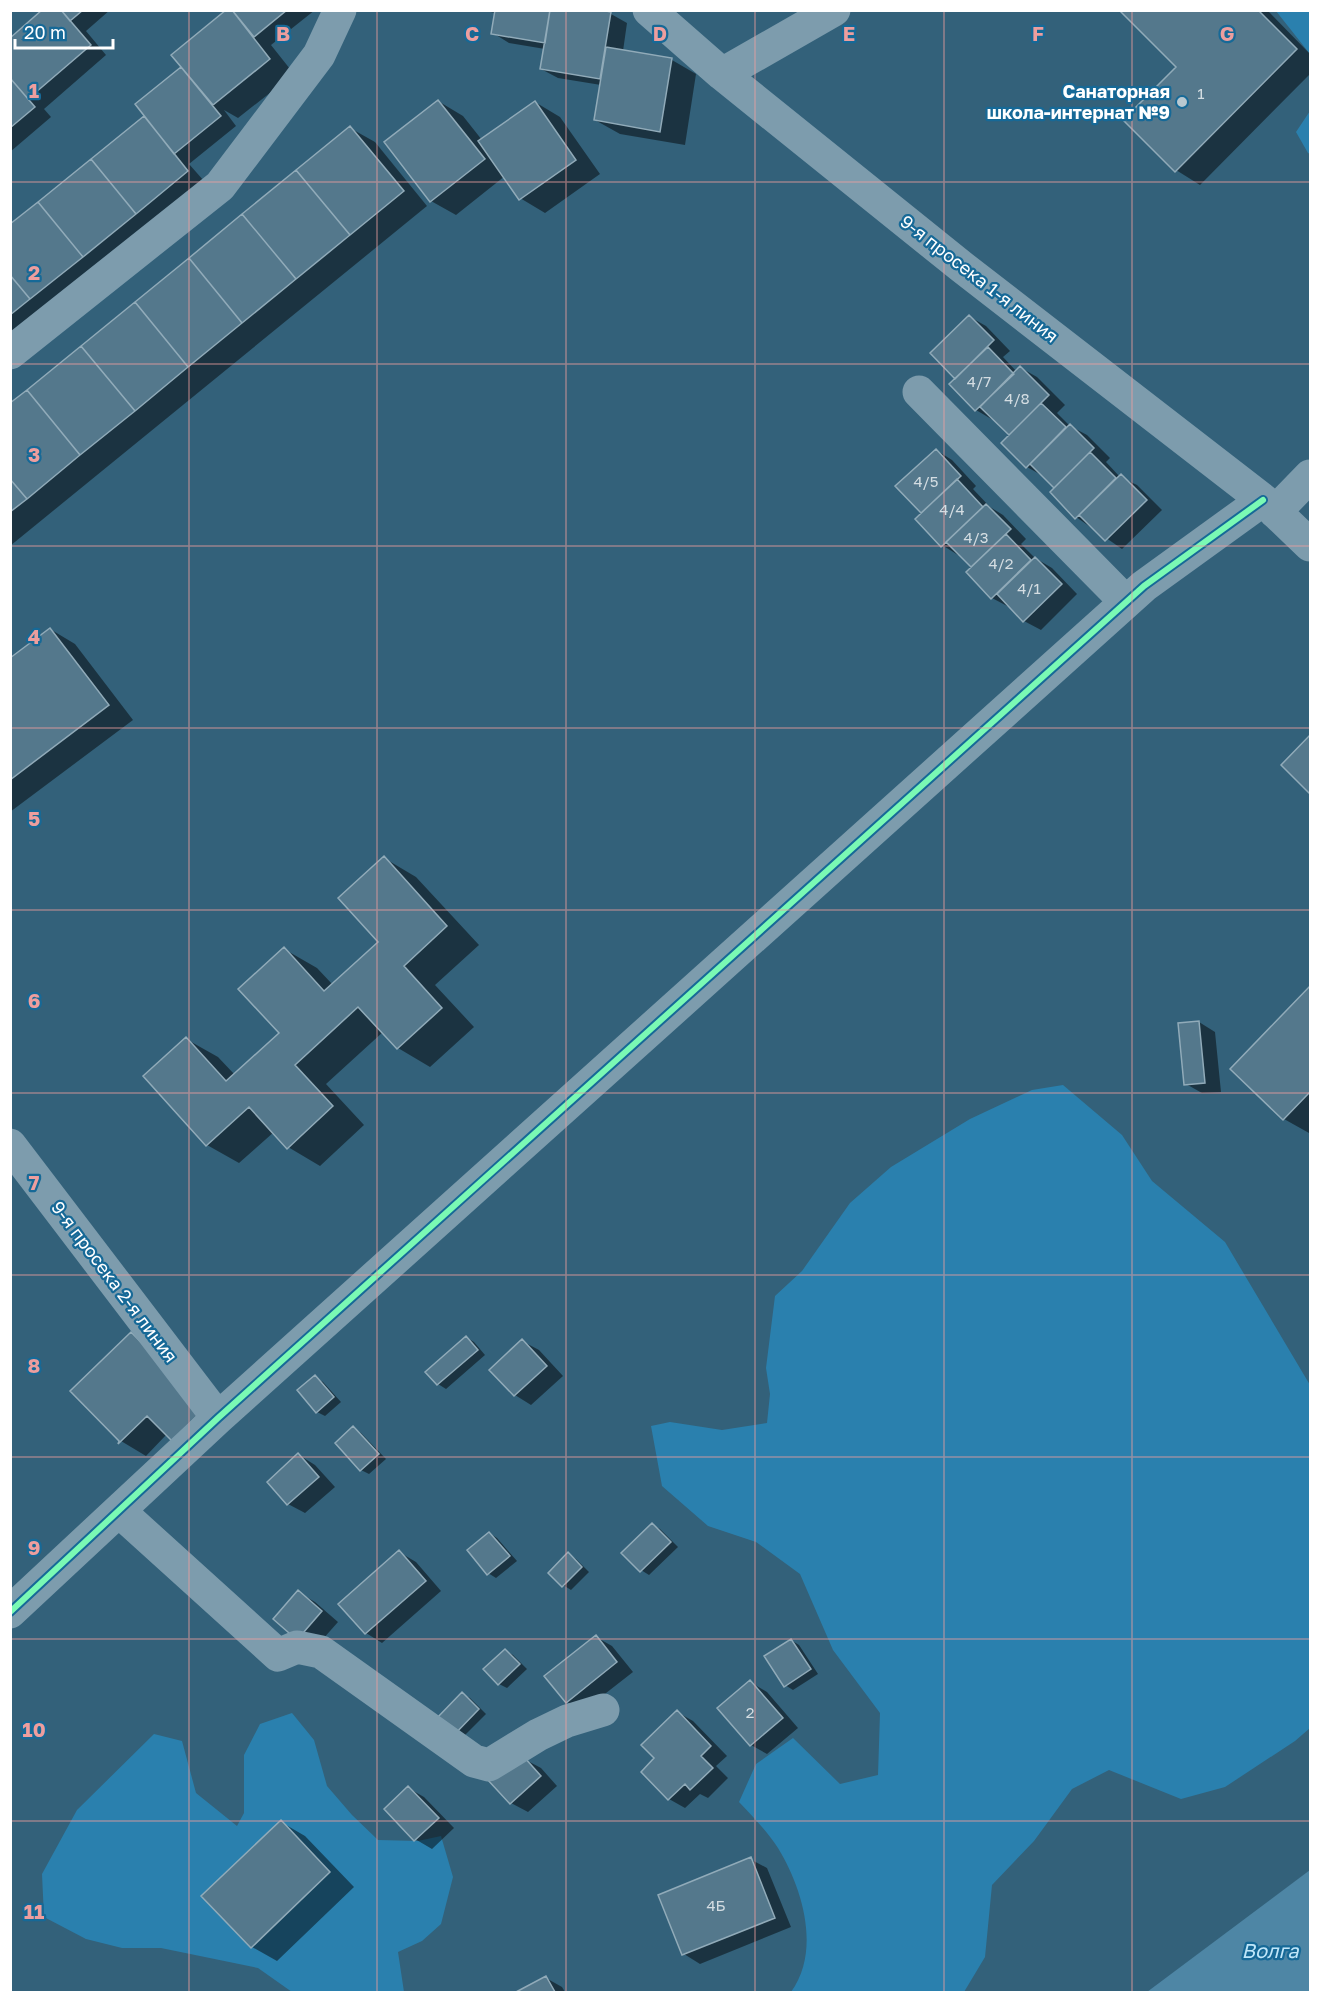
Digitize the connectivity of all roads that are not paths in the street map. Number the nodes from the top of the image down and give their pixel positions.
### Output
1 (340, 10) edge
2 (649, 10) edge
3 (834, 10) edge
4 (722, 74) junction
5 (10, 353) edge
6 (919, 392) dead end
7 (1311, 476) edge
8 (1269, 506) junction
9 (1311, 545) edge
10 (1126, 602) junction
11 (10, 1145) edge
12 (218, 1418) junction
13 (119, 1511) junction
14 (10, 1612) edge
15 (603, 1710) dead end

1 - 5 street
2 - 4 street, 9-я просека 1-я линия
3 - 4 street
4 - 8 street, 9-я просека 1-я линия
6 - 10 street
7 - 8 street
8 - 9 street, 9-я просека 1-я линия
8 - 10 street
10 - 12 street
11 - 12 street, 9-я просека 2-я линия
12 - 13 street
13 - 14 street
13 - 15 street

